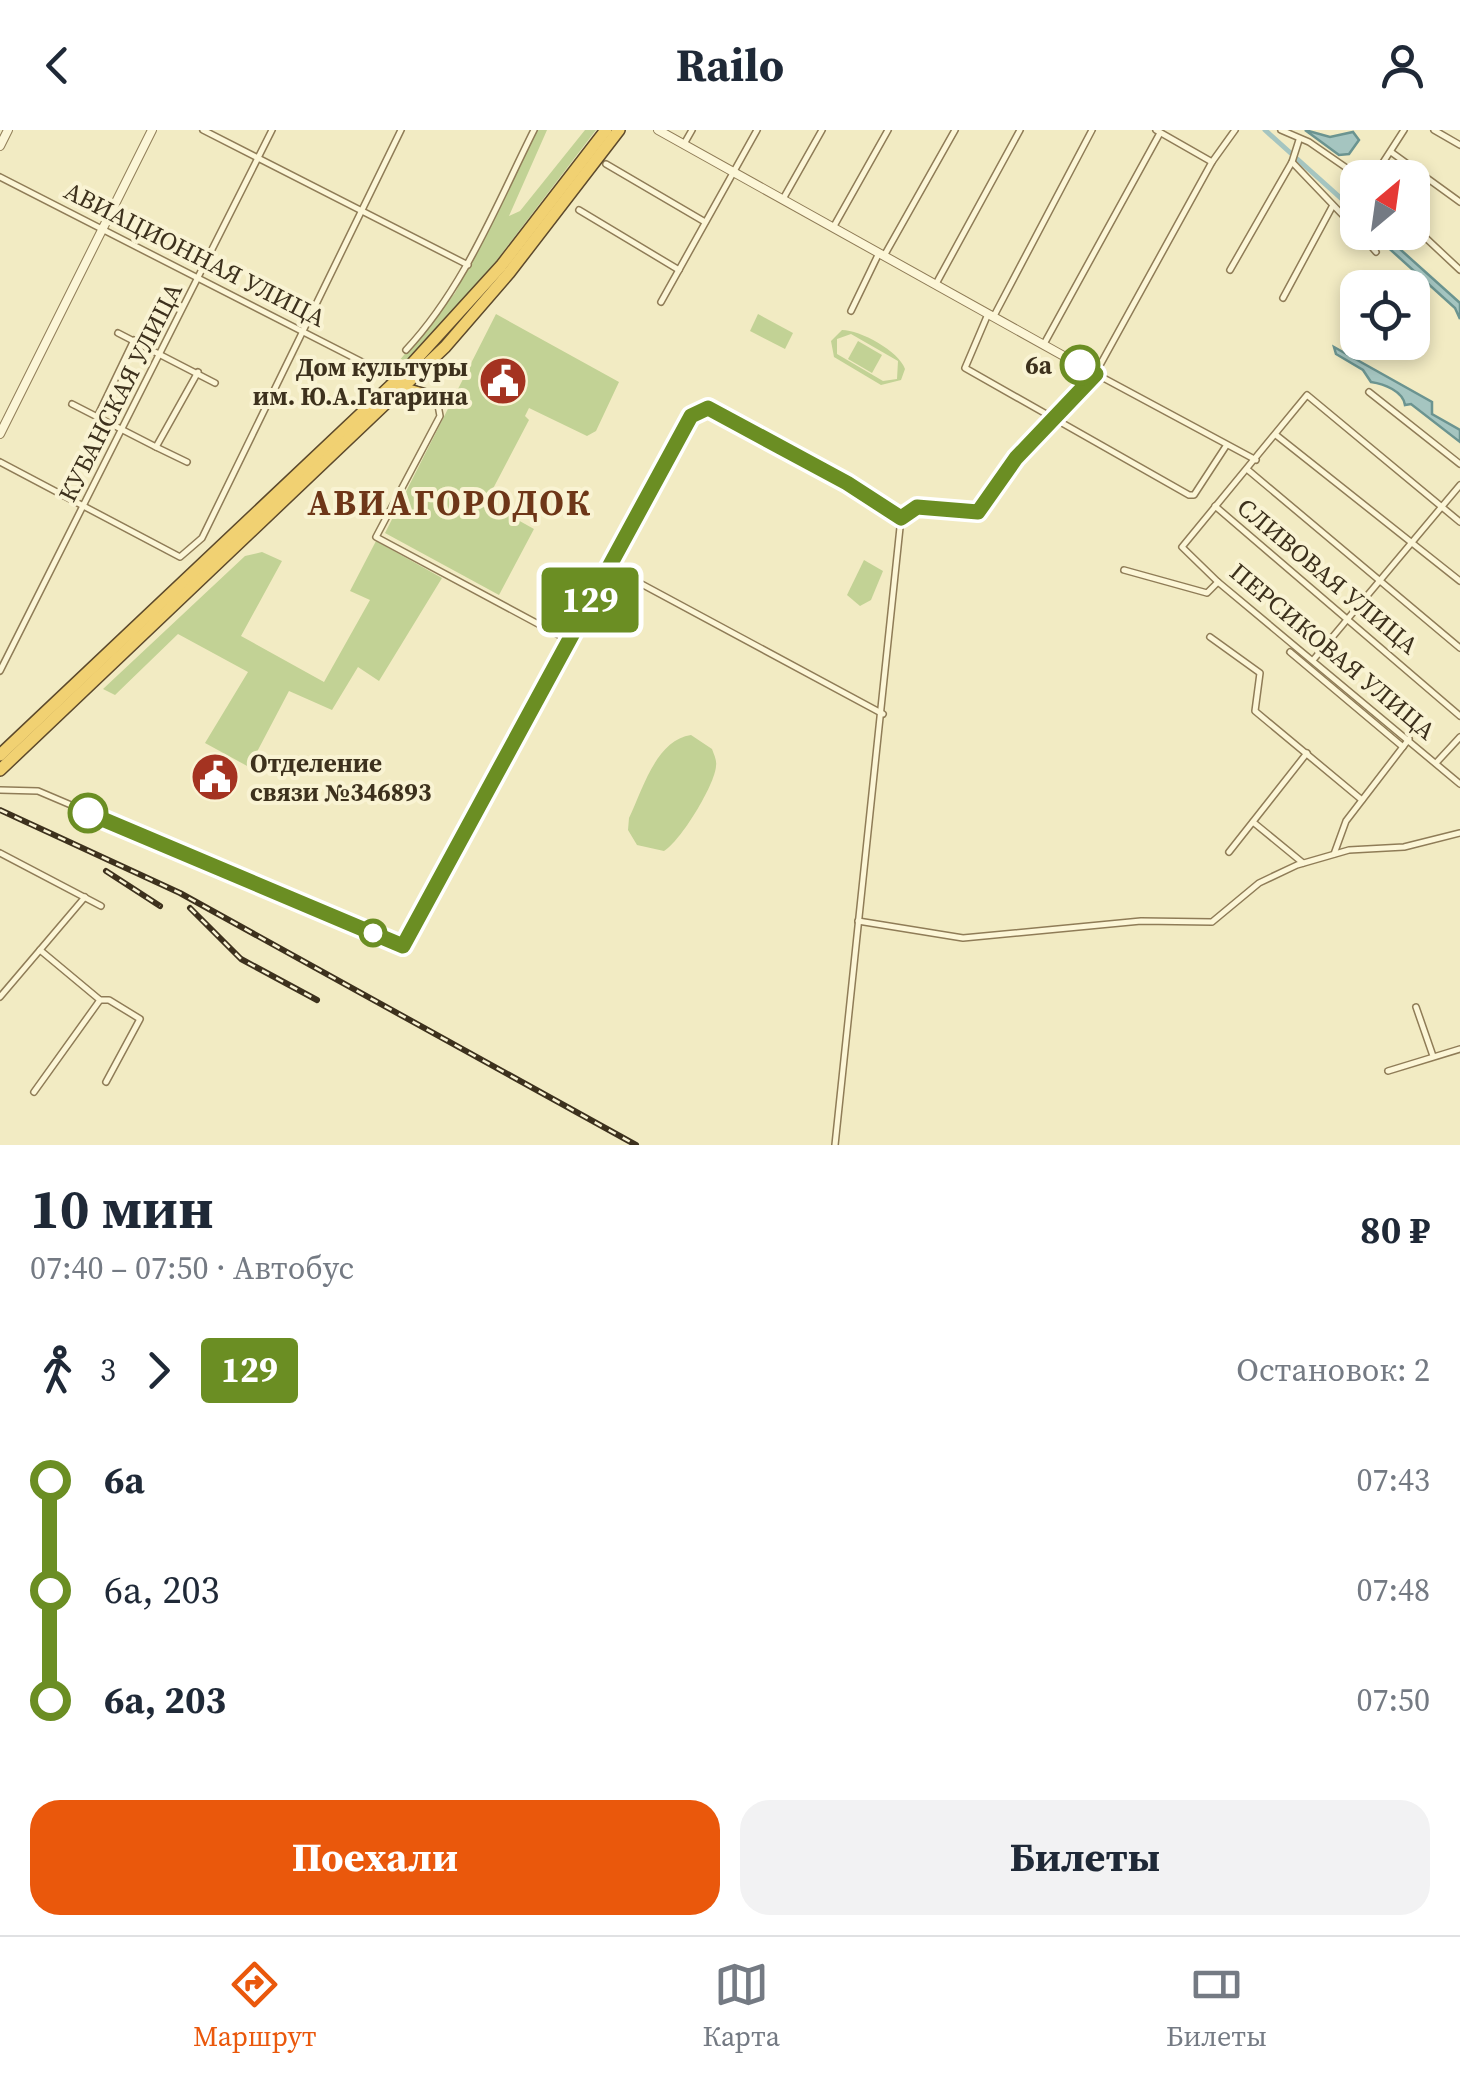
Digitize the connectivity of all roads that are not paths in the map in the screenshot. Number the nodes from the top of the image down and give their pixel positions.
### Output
1 (8, 130) edge
2 (152, 130) edge
3 (203, 130) edge
4 (272, 130) edge
5 (402, 130) edge
6 (534, 130) edge
7 (606, 130) edge
8 (619, 130) edge
9 (658, 130) edge
10 (692, 130) edge
11 (757, 130) edge
12 (822, 130) edge
13 (888, 130) edge
14 (955, 130) edge
15 (1020, 130) edge
16 (1092, 130) edge
17 (1235, 130) edge
18 (1281, 130) edge
19 (1404, 130) edge
20 (1434, 130) edge
21 (1158, 132) edge
22 (1299, 140) junction
23 (684, 144) junction
24 (1460, 145) edge
25 (0, 146) edge
26 (1391, 152) junction
27 (258, 158) junction
28 (1385, 160) edge
29 (1212, 162) junction
30 (1292, 162) junction
31 (606, 164) dead end
32 (1340, 166) edge
33 (734, 172) junction
34 (0, 177) edge
35 (783, 198) junction
36 (1460, 202) edge
37 (1332, 207) junction
38 (579, 210) dead end
39 (360, 214) junction
40 (1340, 215) edge
41 (705, 222) junction
42 (834, 226) junction
43 (103, 230) junction
44 (1430, 242) edge
45 (882, 254) junction
46 (1460, 254) edge
47 (1451, 262) junction
48 (468, 265) junction
49 (505, 270) junction
50 (679, 270) junction
51 (1230, 270) dead end
52 (1460, 270) edge
53 (199, 278) junction
54 (937, 282) junction
55 (1283, 298) dead end
56 (661, 302) dead end
57 (851, 310) dead end
58 (992, 314) junction
59 (304, 332) junction
60 (118, 333) dead end
61 (134, 340) junction
62 (1044, 344) junction
63 (428, 347) junction
64 (445, 347) junction
65 (406, 350) dead end
66 (163, 354) junction
67 (372, 368) junction
68 (198, 372) junction
69 (1096, 374) junction
70 (215, 383) dead end
71 (1368, 392) dead end
72 (428, 396) junction
73 (72, 404) dead end
74 (97, 416) junction
75 (359, 416) junction
76 (374, 416) junction
77 (1054, 419) junction
78 (124, 431) junction
79 (0, 434) edge
80 (1276, 435) junction
81 (1226, 446) junction
82 (156, 448) junction
83 (1256, 460) junction
84 (0, 462) edge
85 (187, 462) dead end
86 (317, 464) junction
87 (1460, 464) edge
88 (1248, 470) junction
89 (1460, 485) edge
90 (85, 506) junction
91 (1215, 506) junction
92 (1442, 508) junction
93 (901, 518) junction
94 (1460, 522) edge
95 (1414, 542) junction
96 (608, 566) junction
97 (1124, 570) dead end
98 (1218, 582) junction
99 (1460, 582) edge
100 (1379, 584) junction
101 (1349, 618) junction
102 (1210, 637) dead end
103 (568, 640) junction
104 (1460, 648) edge
105 (1290, 652) dead end
106 (1314, 660) junction
107 (0, 671) edge
108 (884, 714) junction
109 (1460, 716) edge
110 (1460, 737) edge
111 (1409, 739) junction
112 (1403, 747) junction
113 (1307, 753) junction
114 (0, 756) edge
115 (1436, 764) junction
116 (0, 770) edge
117 (1460, 784) edge
118 (0, 790) edge
119 (1362, 800) junction
120 (1253, 822) junction
121 (1460, 833) edge
122 (1230, 852) dead end
123 (0, 853) edge
124 (1334, 854) junction
125 (1303, 863) junction
126 (85, 897) junction
127 (101, 906) dead end
128 (858, 921) junction
129 (40, 950) junction
130 (0, 996) edge
131 (100, 1000) junction
132 (1416, 1007) dead end
133 (1460, 1050) edge
134 (1433, 1058) junction
135 (1388, 1071) dead end
136 (106, 1082) dead end
137 (34, 1092) dead end
138 (835, 1145) edge

1 - 25 street
2 - 43 street
3 - 27 street
4 - 27 street, КУБАНСКАЯ УЛИЦА
5 - 39 street
6 - 48 street
7 - 49 highway
8 - 49 highway
9 - 23 street
10 - 23 street
11 - 33 street
12 - 35 street
13 - 42 street
14 - 45 street
15 - 54 street
16 - 58 street
17 - 29 street
18 - 22 street
19 - 26 street
20 - 24 street
21 - 29 street
21 - 62 street
22 - 30 street
22 - 32 street
23 - 33 street
26 - 28 street
26 - 36 street
27 - 39 street
27 - 53 street, КУБАНСКАЯ УЛИЦА
29 - 69 street
30 - 37 street
30 - 51 street
31 - 41 street
33 - 35 street
33 - 41 street
34 - 43 street, АВИАЦИОННАЯ УЛИЦА
35 - 42 street
37 - 40 street
37 - 55 street
38 - 50 street
39 - 48 street
39 - 59 street
41 - 50 street
42 - 45 street
43 - 53 street, АВИАЦИОННАЯ УЛИЦА
43 - 79 street
44 - 47 street
45 - 54 street
45 - 57 street
46 - 47 street
47 - 52 street
48 - 65 street
49 - 63 highway
49 - 64 highway
50 - 56 street
53 - 59 street, АВИАЦИОННАЯ УЛИЦА
53 - 66 street, КУБАНСКАЯ УЛИЦА
54 - 58 street
58 - 62 street
58 - 77 street
59 - 67 street, АВИАЦИОННАЯ УЛИЦА
59 - 90 street
60 - 61 street
61 - 66 street
61 - 74 street
62 - 69 street
63 - 67 highway
63 - 75 highway
64 - 72 highway
64 - 76 highway
66 - 68 street
66 - 78 street, КУБАНСКАЯ УЛИЦА
67 - 75 highway
68 - 70 street
68 - 82 street
69 - 77 street
69 - 81 street
71 - 87 street
72 - 76 highway
72 - 103 street
73 - 74 street
74 - 78 street
75 - 86 highway
76 - 86 highway
77 - 81 street
77 - 93 street
78 - 82 street
78 - 90 street, КУБАНСКАЯ УЛИЦА
80 - 83 street
80 - 92 street
80 - 95 street
81 - 83 street
82 - 85 street
83 - 88 street
84 - 90 street
86 - 114 highway
86 - 116 highway
88 - 91 street
88 - 100 street
89 - 92 street
90 - 107 street, КУБАНСКАЯ УЛИЦА
91 - 98 street, ПЕРСИКОВАЯ УЛИЦА
91 - 101 street, СЛИВОВАЯ УЛИЦА
92 - 94 street
92 - 95 street
93 - 96 street
93 - 108 street
95 - 99 street
95 - 100 street
96 - 103 street
96 - 108 street
97 - 98 street
98 - 106 street, ПЕРСИКОВАЯ УЛИЦА
100 - 101 street
100 - 104 street
101 - 106 street
101 - 109 street, СЛИВОВАЯ УЛИЦА
102 - 113 street
103 - 118 street
105 - 112 street
106 - 111 street, ПЕРСИКОВАЯ УЛИЦА
108 - 128 street
110 - 115 street
111 - 112 street
111 - 115 street, ПЕРСИКОВАЯ УЛИЦА
112 - 119 street
113 - 119 street
113 - 120 street
115 - 117 street, ПЕРСИКОВАЯ УЛИЦА
119 - 124 street
120 - 122 street
120 - 125 street
121 - 124 street
123 - 126 street
124 - 125 street
125 - 128 street
126 - 127 street
126 - 129 street
128 - 138 street
129 - 130 street
129 - 131 street
131 - 136 street
131 - 137 street
132 - 134 street
133 - 134 street
134 - 135 street

